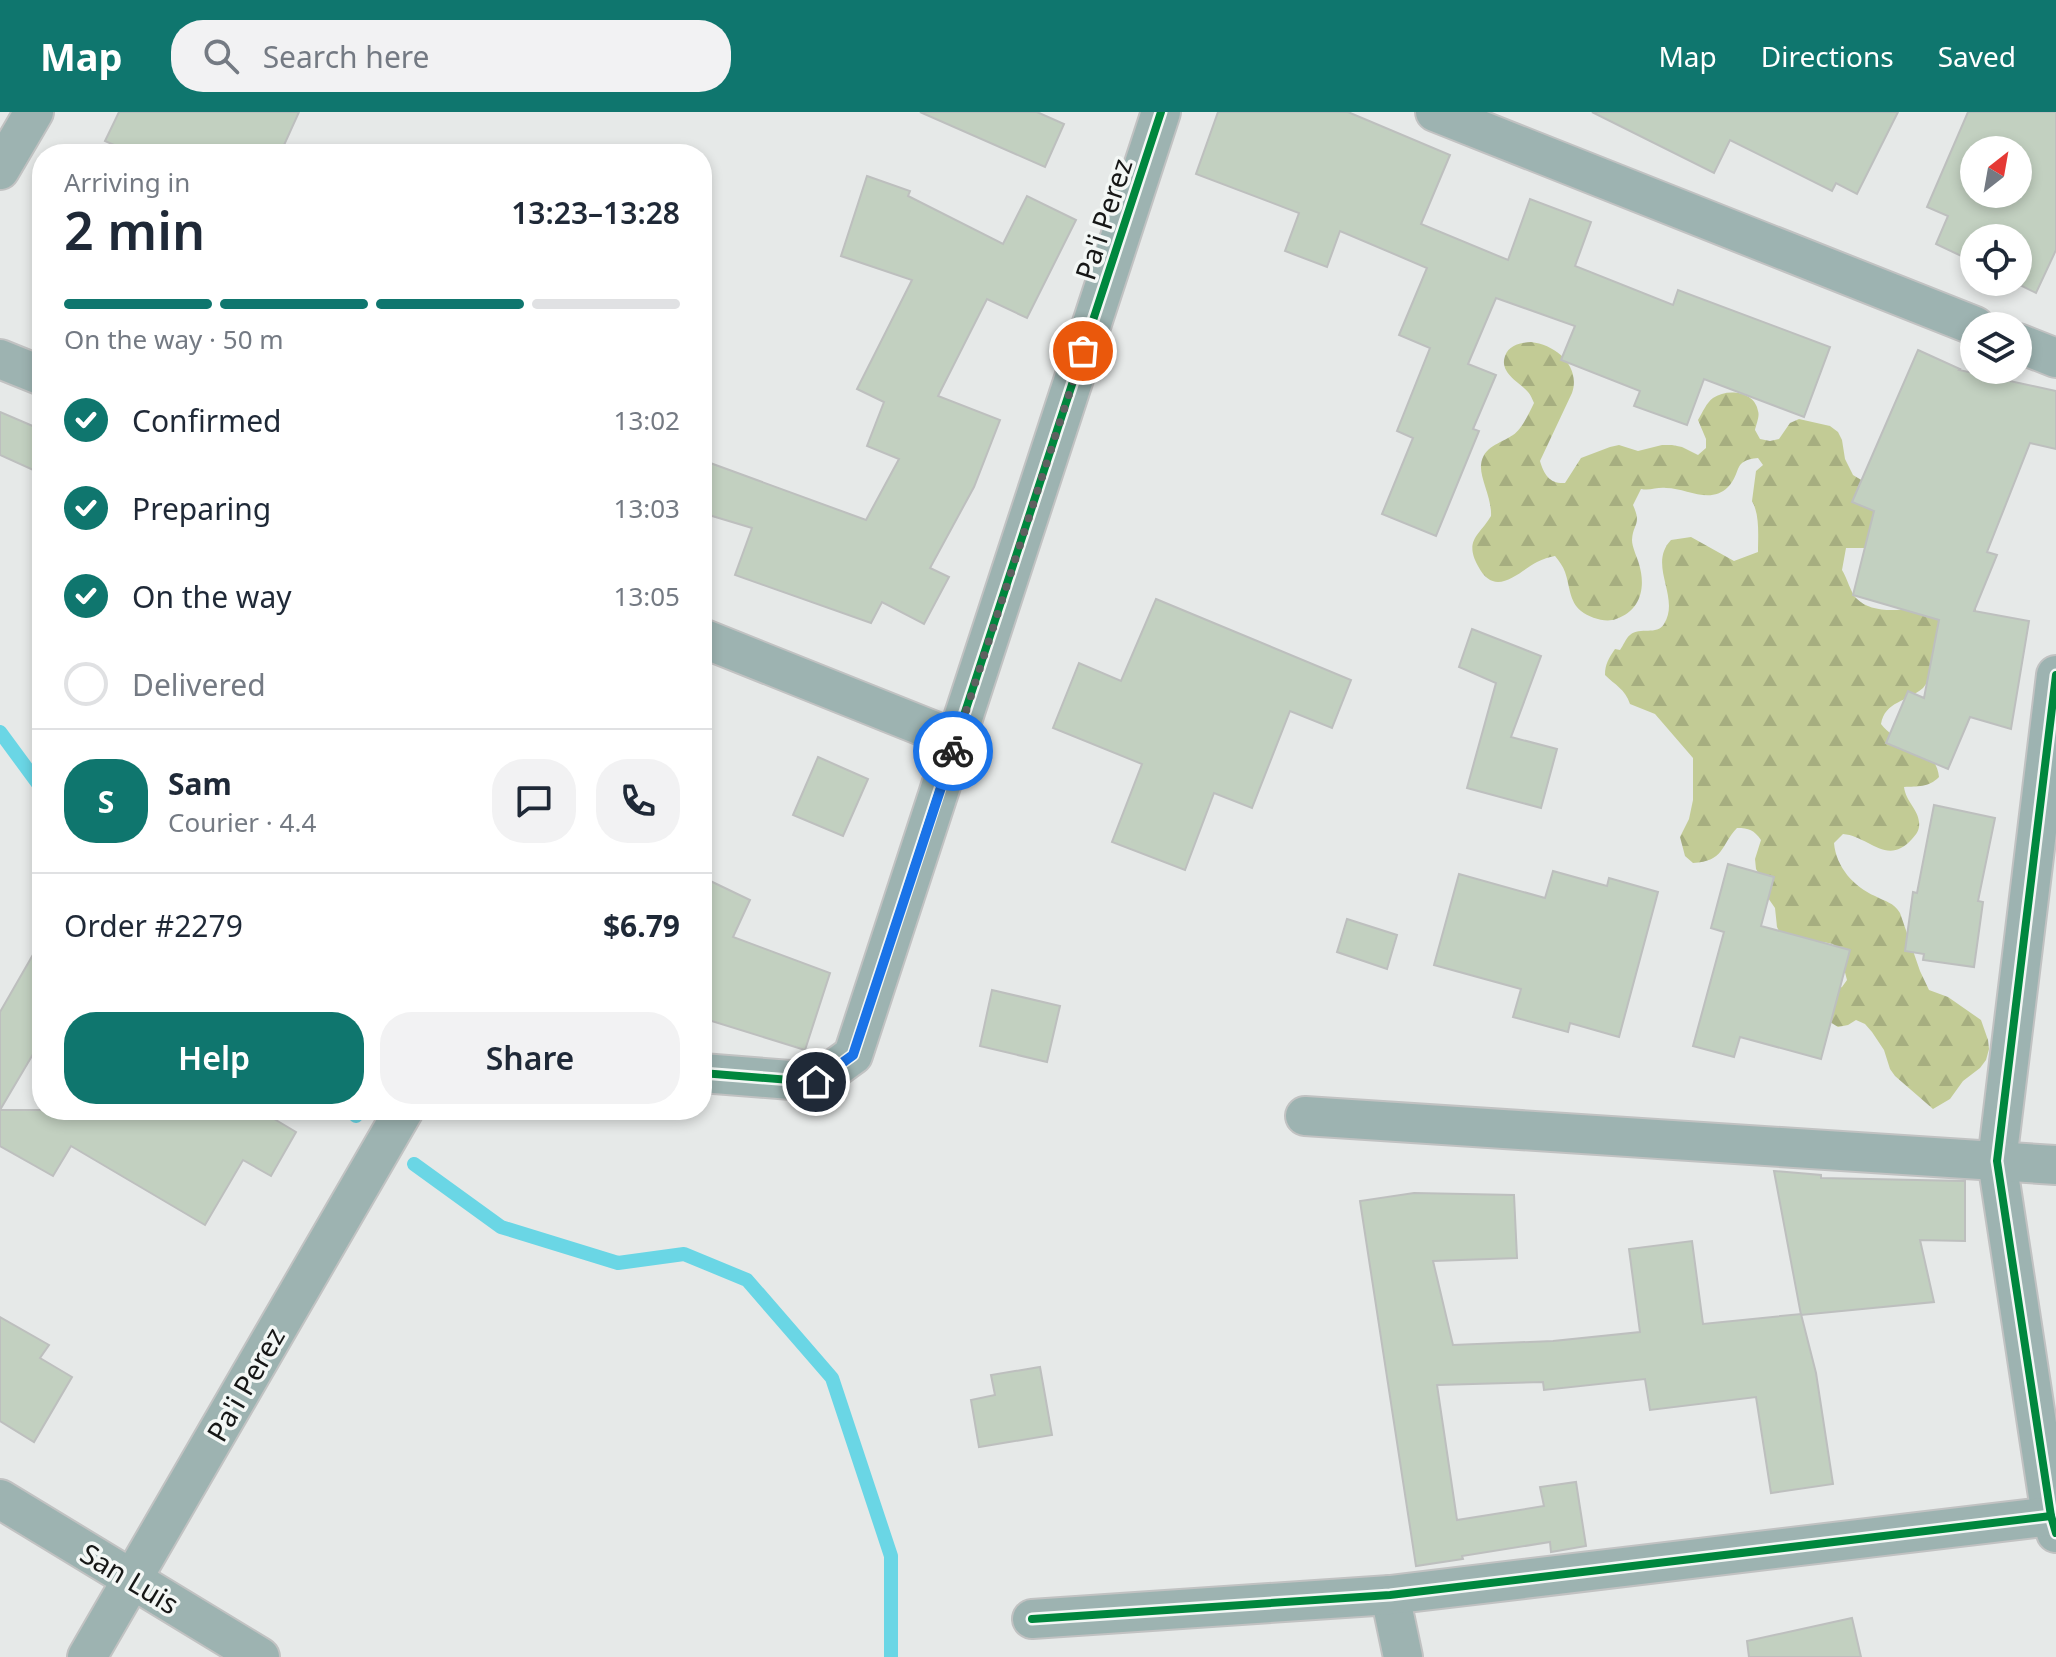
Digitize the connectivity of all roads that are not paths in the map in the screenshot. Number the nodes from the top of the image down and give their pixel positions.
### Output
1 (34, 112) edge
2 (1161, 112) edge
3 (1435, 112) edge
4 (0, 170) edge
5 (1960, 320) edge
6 (2032, 349) edge
7 (2056, 358) edge
8 (0, 359) edge
9 (32, 372) edge
10 (712, 642) edge
11 (2056, 675) edge
12 (957, 740) junction
13 (712, 1074) edge
14 (1305, 1116) dead end
15 (398, 1120) edge
16 (1997, 1161) junction
17 (2056, 1165) edge
18 (0, 1499) edge
19 (2054, 1525) edge
20 (132, 1579) junction
21 (1390, 1595) junction
22 (1032, 1619) dead end
23 (87, 1657) edge
24 (260, 1657) edge
25 (1403, 1657) edge

1 - 4 street
2 - 12 street, Pa'i Perez
3 - 5 street
6 - 7 street
8 - 9 street
10 - 12 street
11 - 16 street
12 - 13 street, Pa'i Perez
14 - 16 street
15 - 20 street, Pa'i Perez
16 - 17 street
16 - 19 street
18 - 20 street, San Luis
19 - 21 street
20 - 23 street, Pa'i Perez
20 - 24 street, San Luis
21 - 22 street
21 - 25 street

